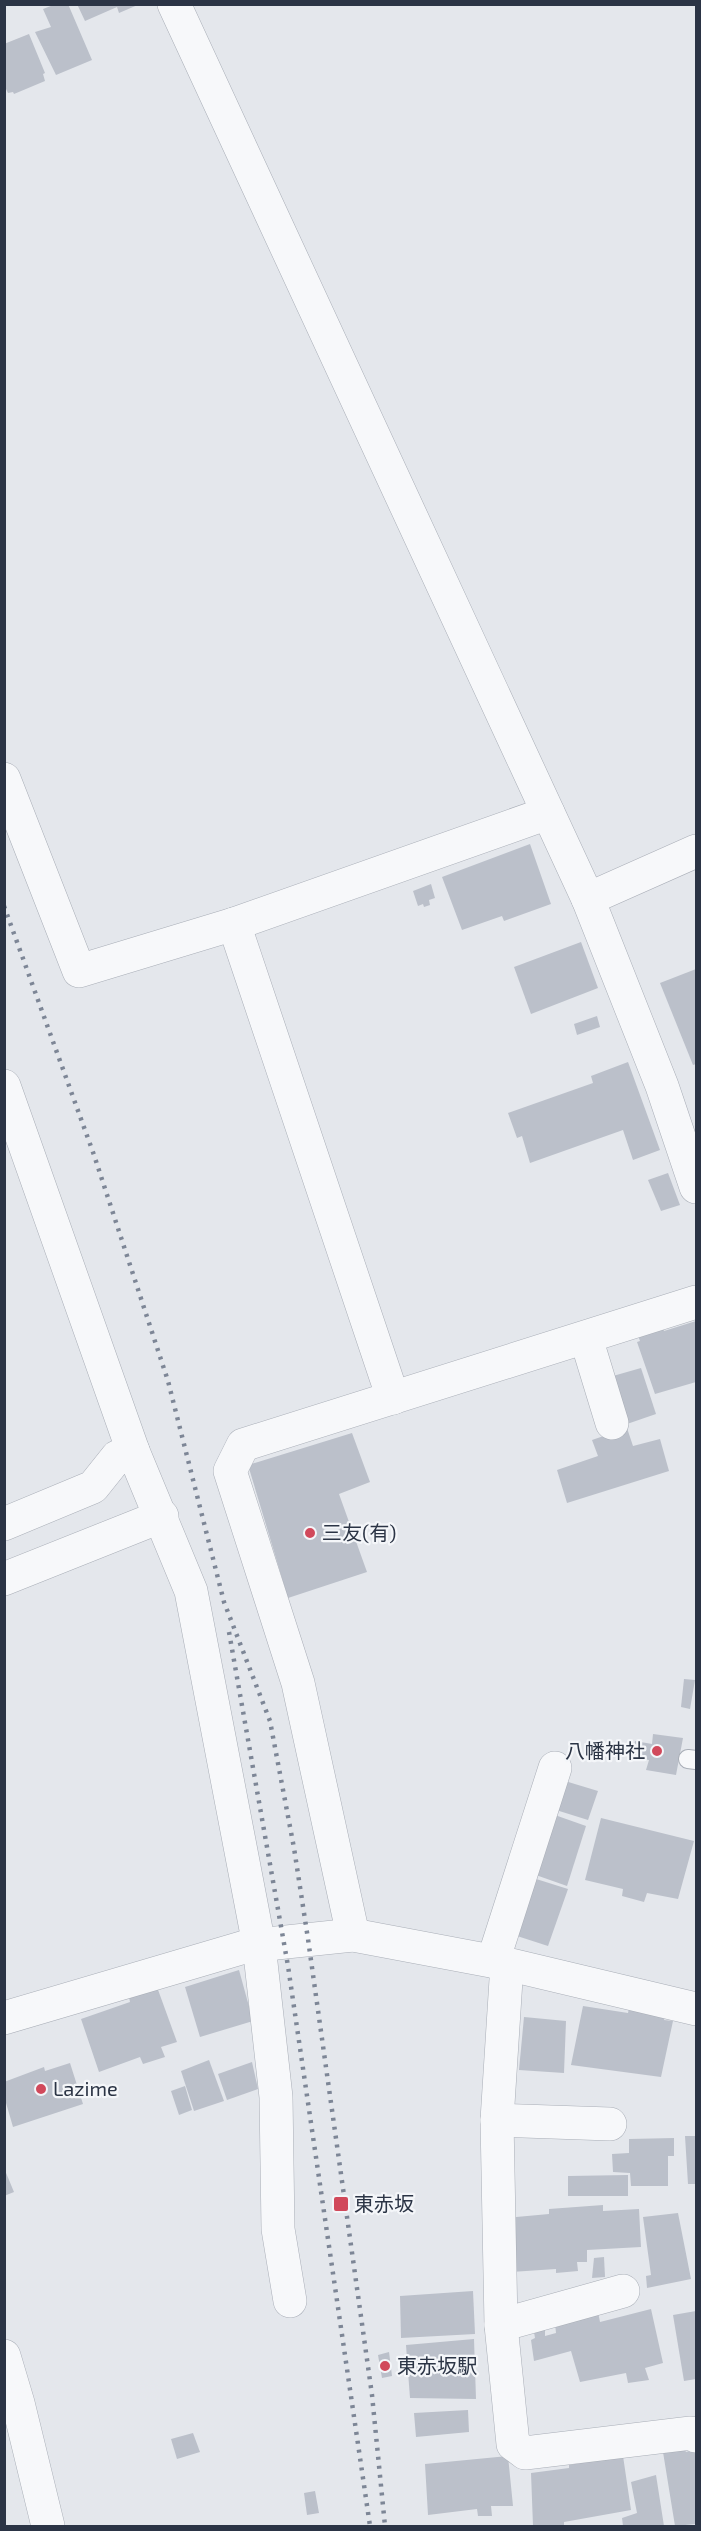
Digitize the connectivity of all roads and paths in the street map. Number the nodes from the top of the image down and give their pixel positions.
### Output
1 (174, 4) edge
2 (4, 779) edge
3 (548, 813) junction
4 (696, 851) edge
5 (588, 899) junction
6 (234, 924) junction
7 (4, 1086) edge
8 (696, 1187) edge
9 (696, 1302) edge
10 (586, 1338) junction
11 (393, 1398) junction
12 (612, 1423) dead end
13 (133, 1451) junction
14 (162, 1516) junction
15 (4, 1524) edge
16 (4, 1579) edge
17 (555, 1768) dead end
18 (353, 1935) junction
19 (259, 1945) junction
20 (500, 1963) junction
21 (696, 2009) edge
22 (4, 2018) edge
23 (498, 2120) junction
24 (610, 2124) dead end
25 (623, 2291) dead end
26 (290, 2301) dead end
27 (501, 2325) junction
28 (4, 2356) edge
29 (696, 2436) edge
30 (48, 2526) edge

1 - 3 street
2 - 6 street
3 - 5 street
3 - 6 street
4 - 5 street
5 - 8 street
6 - 11 street
7 - 13 street
9 - 10 street
10 - 11 street
10 - 12 street
11 - 18 street
13 - 14 street
13 - 15 street
14 - 16 street
14 - 19 street
17 - 20 street
18 - 19 street
18 - 20 street
19 - 22 street
19 - 26 street
20 - 21 street
20 - 23 street
23 - 24 street
23 - 27 street
25 - 27 street
27 - 29 street
28 - 30 street

